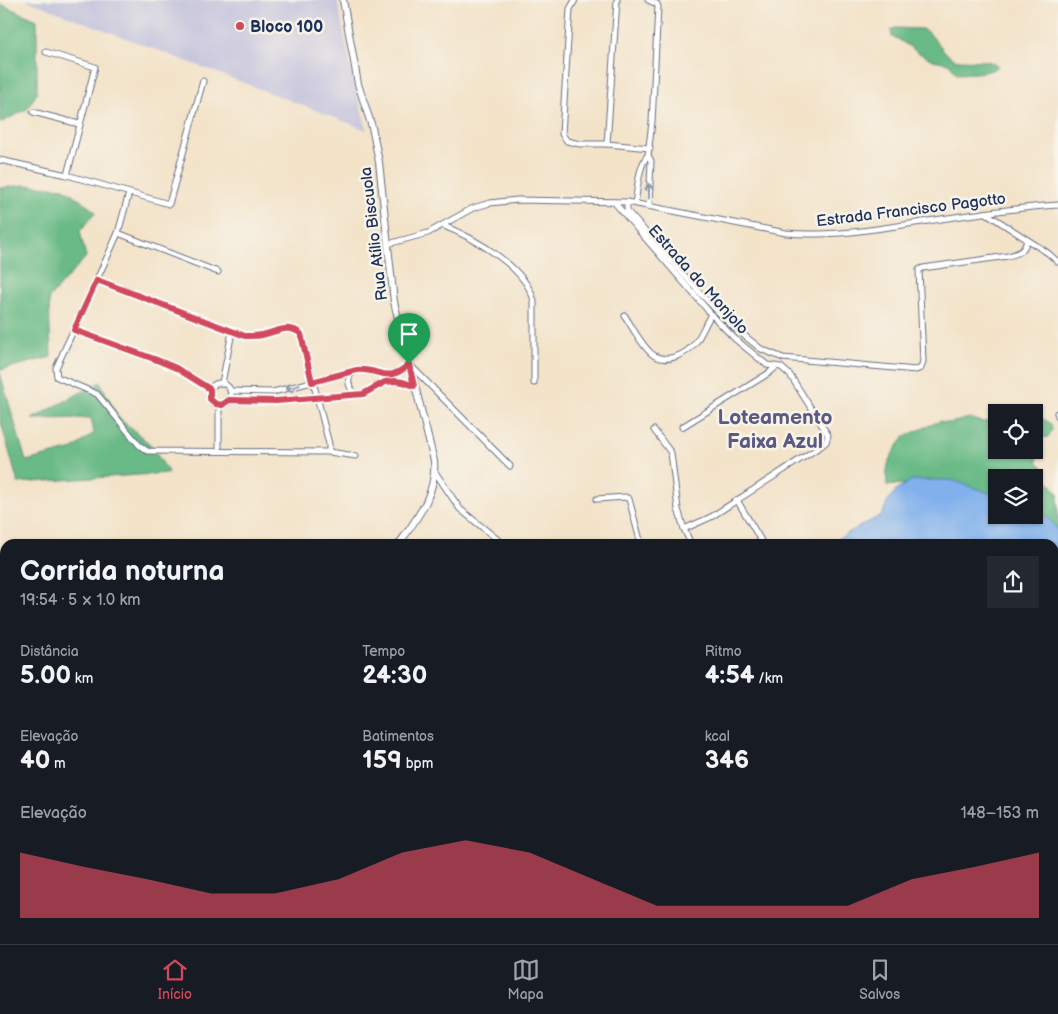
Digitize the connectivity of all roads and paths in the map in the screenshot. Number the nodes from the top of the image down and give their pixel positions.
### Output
1 (343, 0) edge
2 (575, 0) edge
3 (617, 0) edge
4 (648, 0) edge
5 (46, 52) dead end
6 (203, 81) dead end
7 (33, 112) dead end
8 (79, 124) junction
9 (607, 144) junction
10 (650, 148) junction
11 (648, 155) junction
12 (0, 160) edge
13 (67, 175) junction
14 (128, 192) junction
15 (614, 202) junction
16 (627, 202) junction
17 (635, 203) junction
18 (1058, 205) edge
19 (649, 206) junction
20 (986, 212) junction
21 (444, 226) junction
22 (118, 233) junction
23 (1027, 240) junction
24 (388, 244) junction
25 (1058, 262) edge
26 (218, 272) dead end
27 (97, 280) junction
28 (711, 314) junction
29 (625, 316) dead end
30 (74, 330) junction
31 (232, 332) junction
32 (409, 364) junction
33 (772, 366) junction
34 (357, 370) junction
35 (765, 375) junction
36 (312, 382) junction
37 (222, 383) junction
38 (534, 384) dead end
39 (414, 386) junction
40 (210, 389) junction
41 (230, 391) junction
42 (356, 394) junction
43 (316, 398) junction
44 (229, 400) junction
45 (219, 405) junction
46 (682, 426) dead end
47 (654, 430) dead end
48 (219, 450) junction
49 (329, 452) junction
50 (356, 456) dead end
51 (510, 466) dead end
52 (435, 472) junction
53 (597, 499) dead end
54 (737, 500) junction
55 (684, 529) junction
56 (402, 539) edge
57 (497, 539) edge
58 (640, 539) edge
59 (689, 539) edge
60 (760, 539) edge

1 - 24 street, Rua Atílio Biscuola
2 - 9 street
3 - 9 street
4 - 10 street
5 - 8 street
6 - 14 street
7 - 8 street
8 - 13 street
9 - 10 street
10 - 11 street
11 - 17 street
19 -> 11 street
12 - 13 street
13 - 14 street
14 - 22 street
15 - 16 street, Estrada Francisco Pagotto
15 - 21 street, Estrada Francisco Pagotto
15 - 28 street, Estrada do Monjolo
16 - 17 street, Estrada Francisco Pagotto
16 - 23 street
17 - 19 street, Estrada Francisco Pagotto
18 - 20 street, Estrada Francisco Pagotto
19 - 20 street, Estrada Francisco Pagotto
20 - 23 street
21 - 24 street, Estrada Francisco Pagotto
21 - 38 street
22 - 26 street
22 - 27 street
23 - 25 street
24 - 32 street, Rua Atílio Biscuola
27 - 30 street
27 - 31 street
28 - 29 street
28 - 33 street, Estrada do Monjolo
30 - 40 street
30 - 48 street
31 - 36 street
31 - 37 street
32 - 34 street
32 - 39 street, Rua Atílio Biscuola
32 - 51 street
33 - 35 street
33 - 35 street
33 - 54 street, Estrada do Monjolo
34 - 36 street
34 - 42 street
35 - 46 street
36 -> 41 street
36 - 43 street
37 - 40 street
37 - 41 street
39 - 42 street
39 - 52 street, Rua Atílio Biscuola
40 - 45 street
41 - 44 street
42 - 43 street
43 - 44 street
43 - 49 street
44 - 45 street
45 - 48 street
47 - 55 street
48 - 49 street
49 - 50 street
52 - 56 street, Rua Atílio Biscuola
52 - 57 street
53 - 58 street
54 - 55 street
54 - 60 street
55 - 59 street

